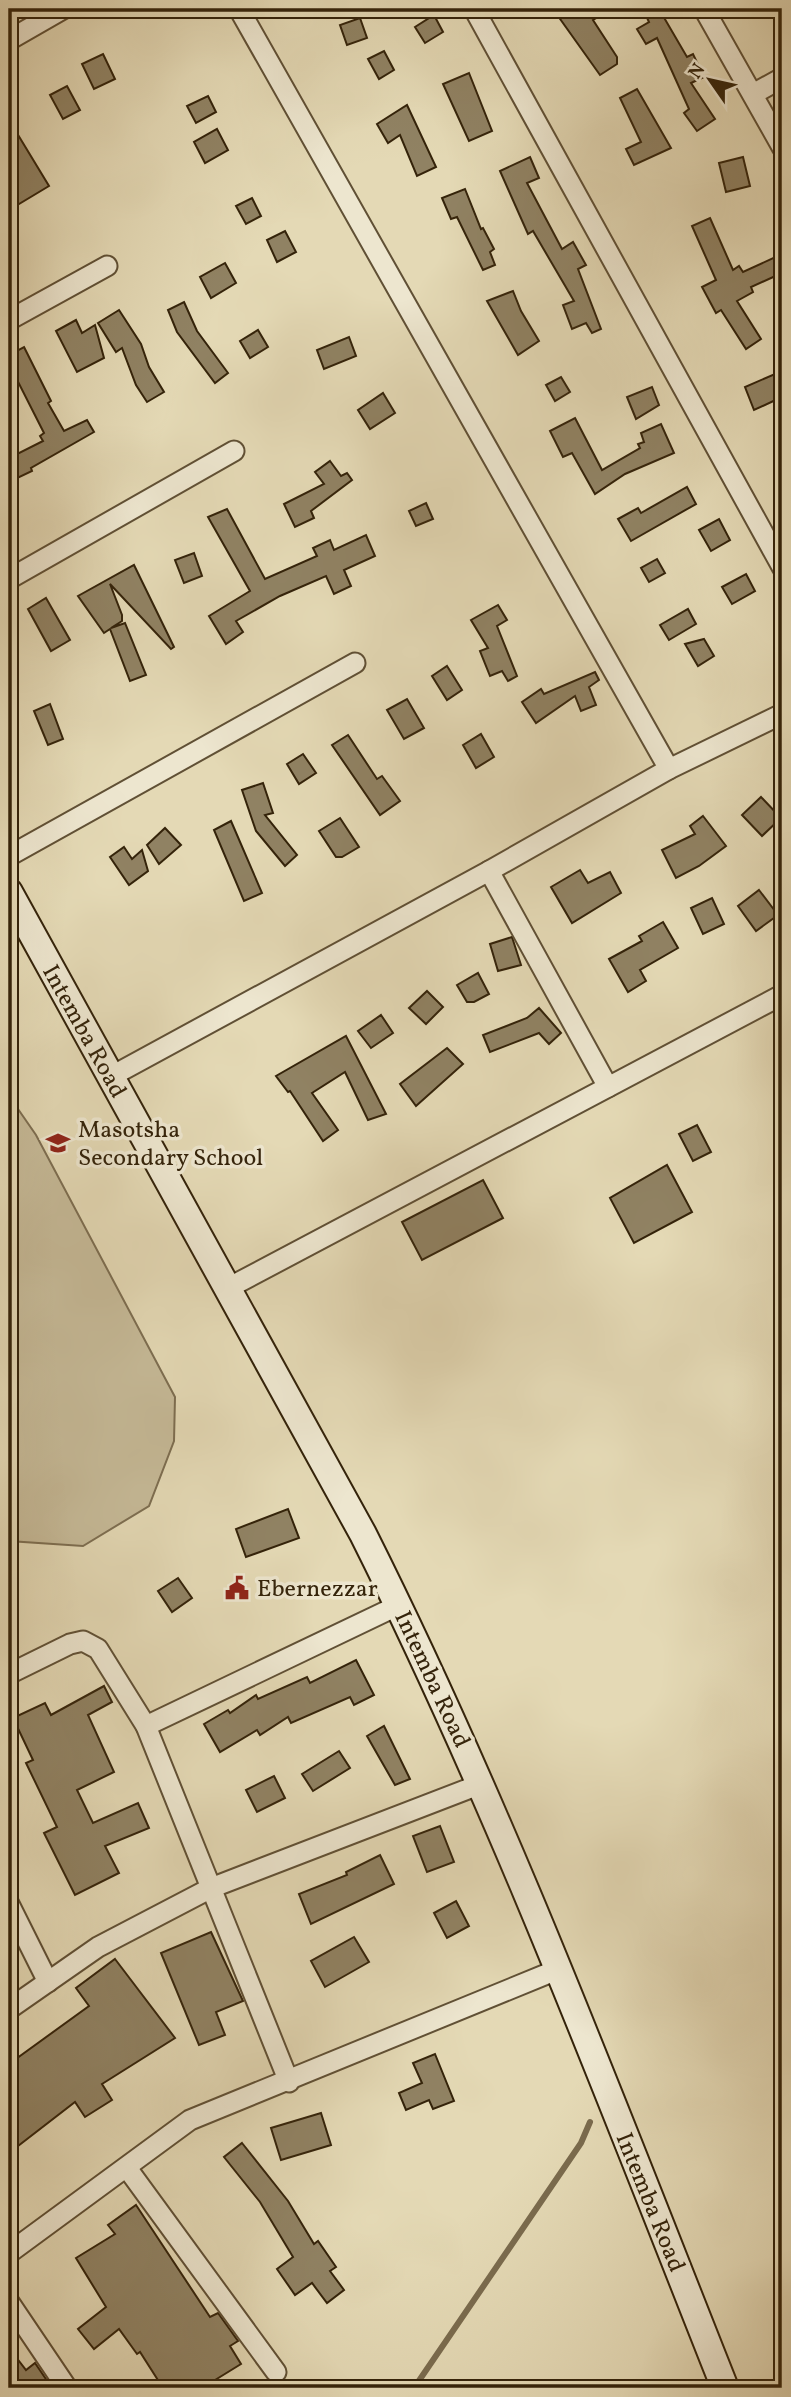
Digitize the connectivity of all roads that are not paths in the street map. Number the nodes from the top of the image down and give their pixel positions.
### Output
1 (63, 9) edge
2 (239, 9) edge
3 (474, 9) edge
4 (704, 9) edge
5 (9, 40) edge
6 (782, 78) edge
7 (753, 94) junction
8 (782, 147) edge
9 (107, 266) dead end
10 (9, 320) edge
11 (234, 451) dead end
12 (782, 567) edge
13 (9, 579) edge
14 (355, 663) dead end
15 (782, 715) edge
16 (669, 769) junction
17 (9, 856) edge
18 (489, 871) junction
19 (11, 902) edge
20 (782, 995) edge
21 (110, 1077) junction
22 (608, 1087) junction
23 (228, 1288) junction
24 (399, 1605) junction
25 (9, 1674) edge
26 (146, 1726) junction
27 (481, 1784) junction
28 (211, 1888) junction
29 (9, 1904) edge
30 (559, 1969) junction
31 (48, 1982) junction
32 (9, 2009) edge
33 (289, 2082) junction
34 (127, 2168) junction
35 (9, 2253) edge
36 (9, 2302) edge
37 (276, 2372) dead end
38 (66, 2388) edge
39 (725, 2388) edge

1 - 5 street
2 - 16 street
3 - 12 street
4 - 7 street
6 - 7 street
7 - 8 street
9 - 10 street
11 - 13 street
14 - 17 street
15 - 16 street
16 - 18 street
18 - 21 street
18 - 22 street
19 - 21 street, Intemba Road
20 - 22 street
21 - 23 street, Intemba Road
22 - 23 street
23 - 24 street, Intemba Road
24 - 26 street
24 - 27 street, Intemba Road
25 - 26 street
26 - 28 street
27 - 28 street
27 - 30 street, Intemba Road
28 - 31 street
28 - 33 street
29 - 31 street
30 - 33 street
30 - 39 street, Intemba Road
31 - 32 street
33 - 34 street
34 - 35 street
34 - 37 street
36 - 38 street

